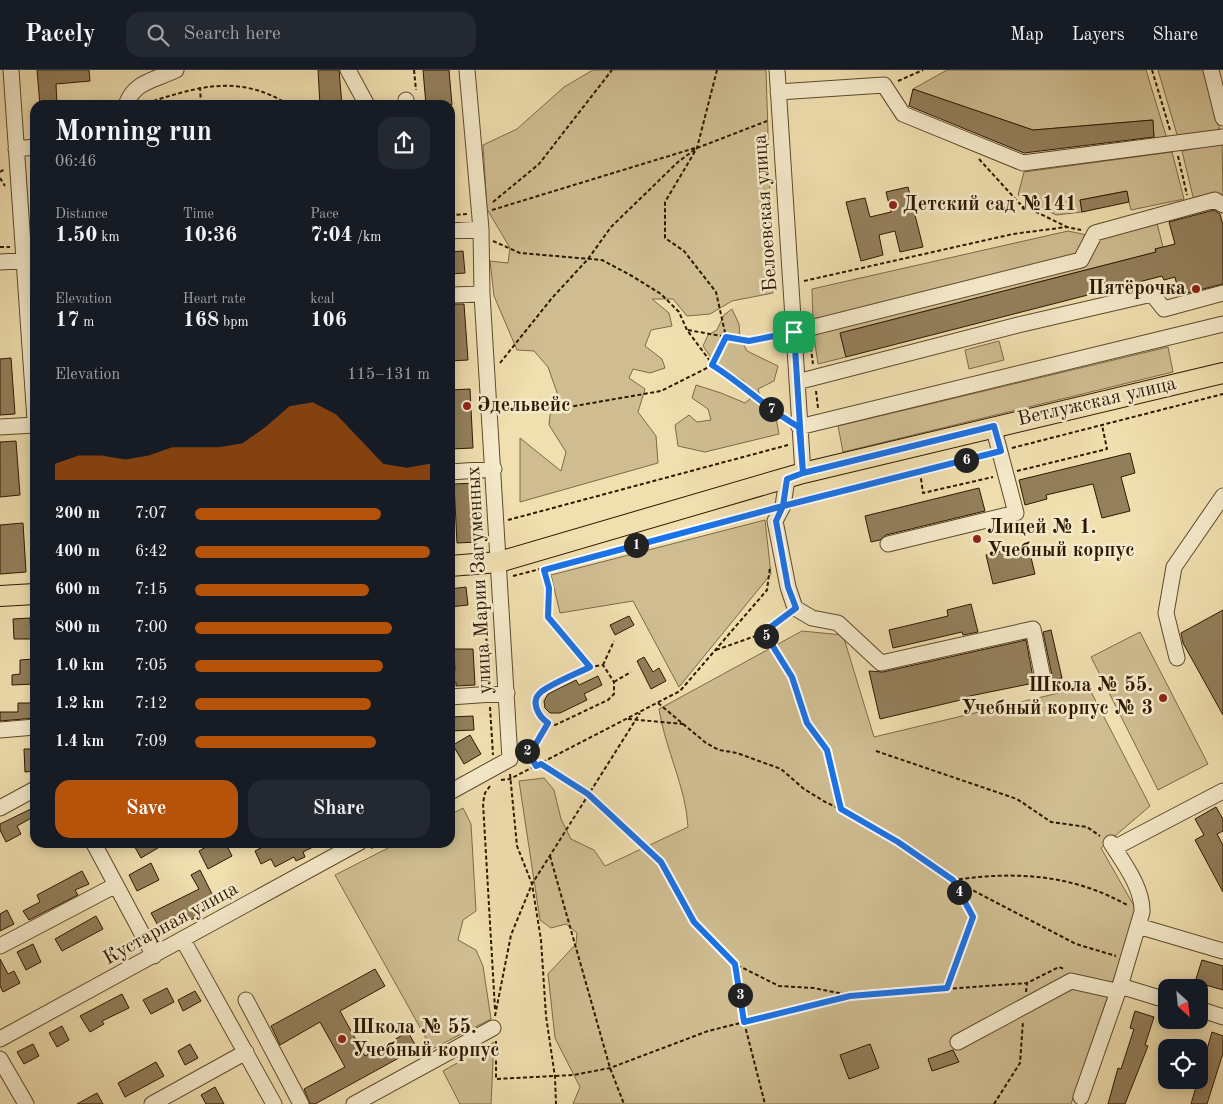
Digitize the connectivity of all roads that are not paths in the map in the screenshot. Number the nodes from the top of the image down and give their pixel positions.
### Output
1 (11, 70) edge
2 (176, 70) edge
3 (348, 70) edge
4 (468, 70) edge
5 (777, 70) edge
6 (1215, 72) edge
7 (778, 92) junction
8 (128, 100) edge
9 (364, 100) edge
10 (1223, 118) edge
11 (1223, 137) edge
12 (30, 148) edge
13 (16, 149) junction
14 (1223, 205) edge
15 (455, 232) edge
16 (481, 234) junction
17 (29, 260) edge
18 (0, 262) edge
19 (30, 287) edge
20 (1223, 293) edge
21 (482, 294) junction
22 (455, 295) edge
23 (1223, 324) edge
24 (794, 332) junction
25 (1223, 372) edge
26 (797, 382) junction
27 (30, 425) edge
28 (994, 426) junction
29 (0, 427) edge
30 (800, 435) junction
31 (494, 469) junction
32 (455, 472) edge
33 (795, 476) junction
34 (1223, 496) edge
35 (888, 544) dead end
36 (455, 566) edge
37 (500, 570) junction
38 (30, 594) edge
39 (0, 596) edge
40 (1177, 658) dead end
41 (1044, 683) dead end
42 (507, 692) junction
43 (455, 697) edge
44 (30, 727) edge
45 (0, 730) edge
46 (455, 790) edge
47 (1223, 791) edge
48 (30, 792) edge
49 (0, 808) edge
50 (96, 848) edge
51 (349, 848) edge
52 (116, 885) junction
53 (1140, 920) junction
54 (183, 940) junction
55 (0, 946) edge
56 (1223, 951) edge
57 (154, 956) junction
58 (1120, 986) junction
59 (1158, 998) edge
60 (246, 1000) dead end
61 (1208, 1012) edge
62 (1223, 1016) edge
63 (495, 1024) road end
64 (0, 1038) edge
65 (958, 1042) dead end
66 (246, 1052) junction
67 (0, 1059) edge
68 (1081, 1096) dead end
69 (26, 1104) edge
70 (152, 1104) edge
71 (274, 1104) edge
72 (301, 1104) edge
73 (354, 1104) edge

1 - 13 street
2 - 8 street
3 - 9 street
4 - 16 street, улица Марии Загуменных
5 - 7 street, Белоевская улица
6 - 10 street
7 - 11 street
7 - 24 street, Белоевская улица
12 - 13 street
13 - 17 street
14 - 24 street
15 - 16 street
16 - 21 street, улица Марии Загуменных
17 - 18 street
17 - 19 street
20 - 26 street
21 - 22 street
21 - 31 street, улица Марии Загуменных
23 - 30 street
24 - 26 street, Белоевская улица
25 - 28 main road, Ветлужская улица
26 - 30 street, Белоевская улица
27 - 29 street
28 - 33 main road, Ветлужская улица
28 - 35 street
30 - 33 street, Белоевская улица
31 - 32 street
31 - 37 street, улица Марии Загуменных
33 - 37 main road, Ветлужская улица
33 - 41 street, Белоевская улица
34 - 40 street
36 - 37 main road, Ветлужская улица
37 - 42 street, улица Марии Загуменных
38 - 39 main road
42 - 43 street
42 - 46 street, улица Марии Загуменных
44 - 45 street
47 - 53 street
48 - 49 street
50 - 52 street
51 - 54 street, Кустарная улица
52 - 55 street
52 - 57 street
53 - 56 street
53 - 58 street
54 - 57 street, Кустарная улица
54 - 66 street
57 - 64 street, Кустарная улица
58 - 59 street
58 - 65 street
58 - 68 street
60 - 72 street
61 - 62 street
63 - 73 street
66 - 70 street
66 - 71 street
67 - 69 street

